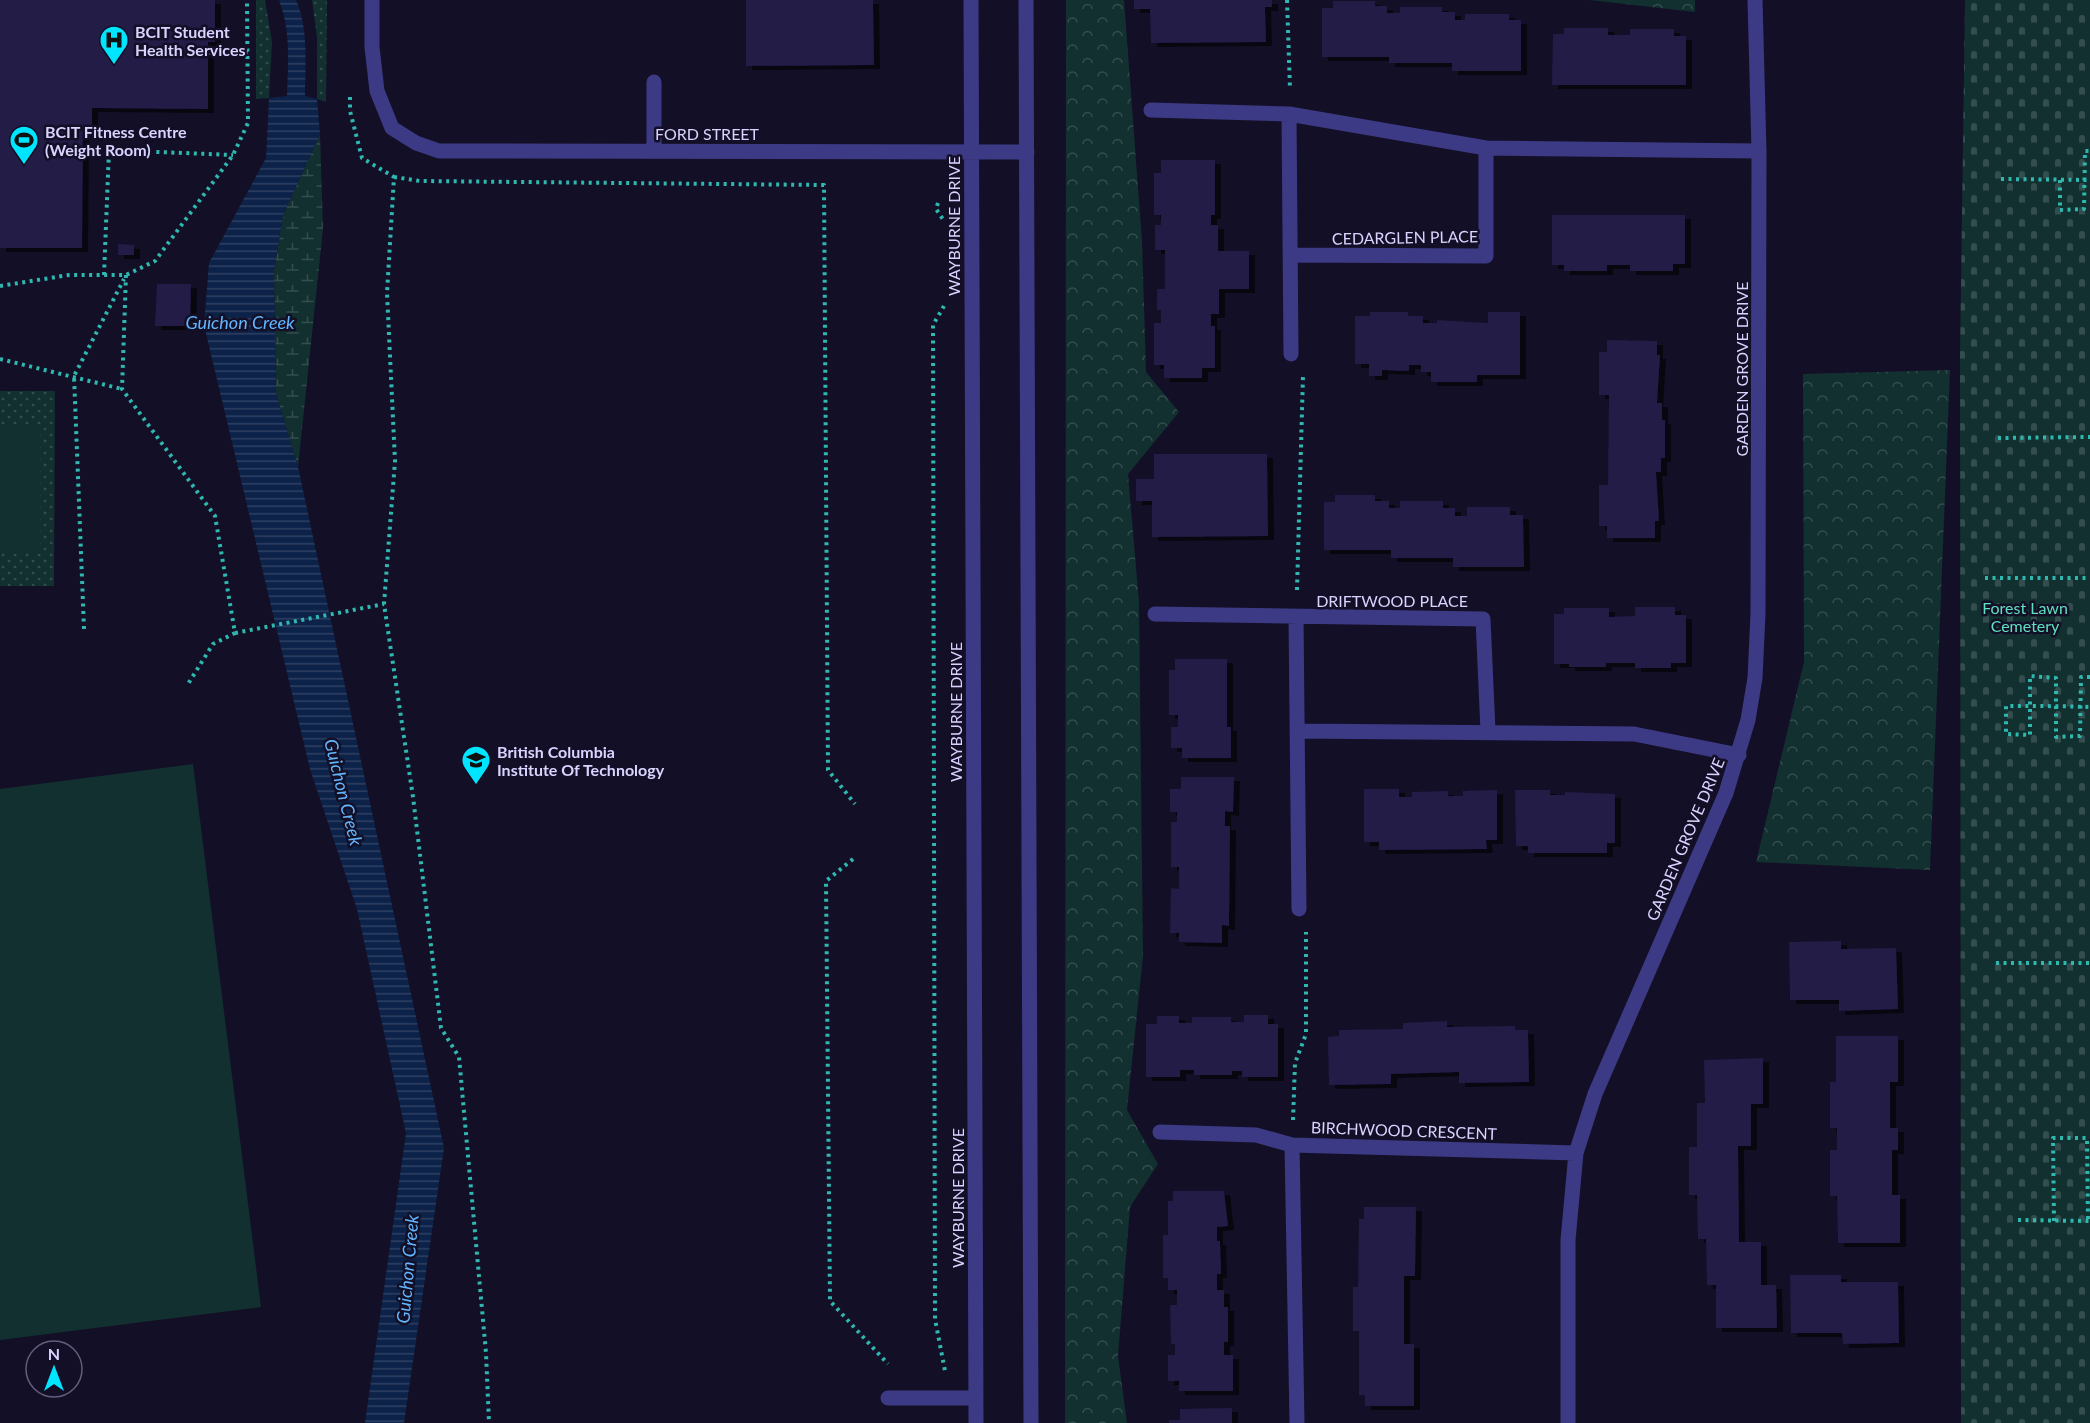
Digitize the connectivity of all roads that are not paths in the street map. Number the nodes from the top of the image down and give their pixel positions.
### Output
1 (372, 0) edge
2 (971, 0) edge
3 (1026, 0) edge
4 (1755, 0) edge
5 (654, 82) dead end
6 (1151, 110) dead end
7 (1289, 114) junction
8 (1486, 148) junction
9 (654, 151) junction
10 (1759, 151) junction
11 (971, 152) junction
12 (1027, 152) junction
13 (1291, 255) junction
14 (1291, 354) road end
15 (1155, 614) dead end
16 (1296, 617) junction
17 (1298, 732) junction
18 (1488, 732) junction
19 (1739, 755) junction
20 (1299, 909) road end
21 (1160, 1132) dead end
22 (1292, 1145) junction
23 (1576, 1153) junction
24 (888, 1398) dead end
25 (976, 1398) junction
26 (976, 1423) edge
27 (1031, 1423) edge
28 (1297, 1423) edge
29 (1568, 1423) edge

1 - 9 street, FORD STREET
2 - 11 street, WAYBURNE DRIVE
3 - 12 street
4 - 10 street, GARDEN GROVE DRIVE
5 - 9 street
6 - 7 street
7 - 8 street
7 - 13 street
8 - 10 street
8 - 13 street, CEDARGLEN PLACE
9 - 11 street, FORD STREET
10 - 19 street, GARDEN GROVE DRIVE
11 - 12 street, FORD STREET
11 - 25 street, WAYBURNE DRIVE
12 - 27 street
13 - 14 street
15 - 16 street, DRIFTWOOD PLACE
16 - 17 street, DRIFTWOOD PLACE
16 - 18 street, DRIFTWOOD PLACE
17 - 18 street
17 - 20 street, DRIFTWOOD PLACE
18 - 19 street
19 - 23 street, GARDEN GROVE DRIVE
21 - 22 street
22 - 23 street, BIRCHWOOD CRESCENT
22 - 28 street, BIRCHWOOD CRESCENT
23 - 29 street, GARDEN GROVE DRIVE
24 - 25 street
25 - 26 street, WAYBURNE DRIVE

